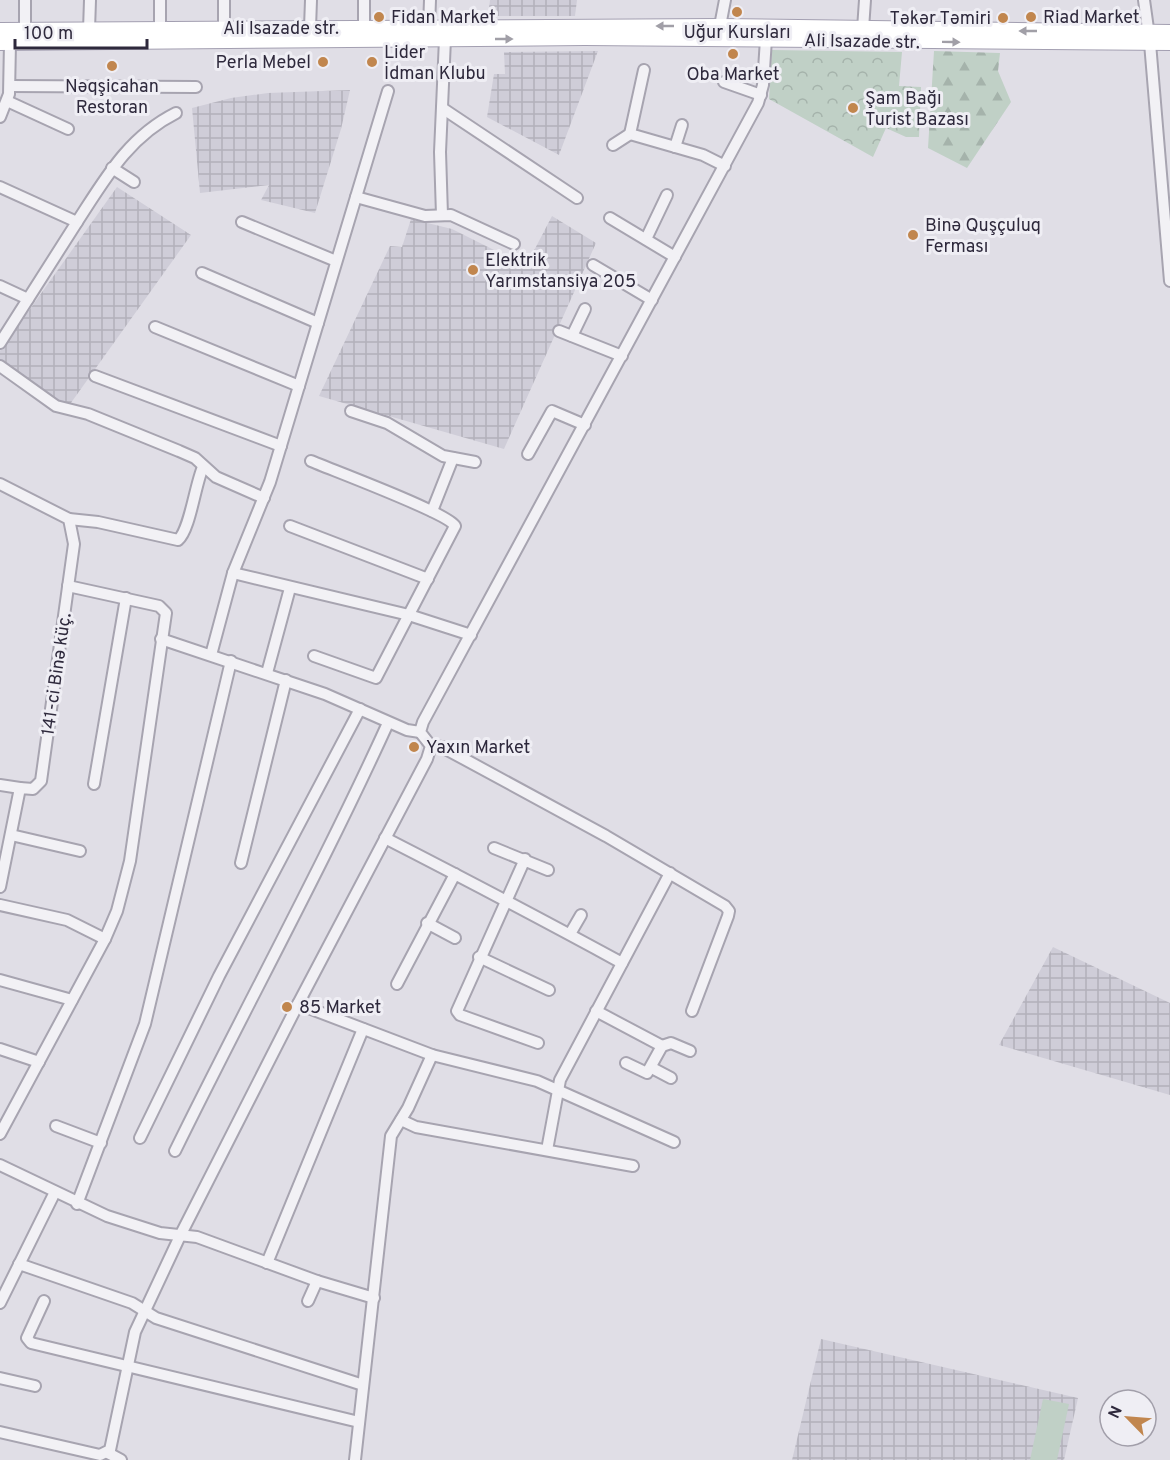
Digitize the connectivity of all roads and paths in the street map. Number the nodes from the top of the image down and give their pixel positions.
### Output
1 (25, 0) edge
2 (90, 0) edge
3 (160, 0) edge
4 (224, 0) edge
5 (310, 0) edge
6 (364, 0) edge
7 (430, 0) edge
8 (725, 0) edge
9 (865, 0) edge
10 (1144, 0) edge
11 (720, 26) junction
12 (310, 27) junction
13 (224, 28) junction
14 (364, 28) junction
15 (160, 29) junction
16 (863, 29) junction
17 (89, 30) junction
18 (1170, 32) edge
19 (428, 33) junction
20 (445, 33) junction
21 (766, 33) junction
22 (5, 36) edge
23 (25, 36) junction
24 (1149, 37) junction
25 (1170, 43) edge
26 (644, 70) dead end
27 (724, 82) dead end
28 (10, 87) junction
29 (196, 87) dead end
30 (388, 91) dead end
31 (761, 95) junction
32 (7, 101) junction
33 (441, 108) junction
34 (176, 113) dead end
35 (0, 117) edge
36 (682, 125) dead end
37 (68, 129) dead end
38 (630, 134) junction
39 (613, 145) dead end
40 (675, 147) junction
41 (725, 166) junction
42 (112, 168) junction
43 (134, 182) dead end
44 (0, 187) edge
45 (668, 195) dead end
46 (356, 197) junction
47 (577, 198) dead end
48 (442, 215) junction
49 (610, 218) dead end
50 (77, 222) junction
51 (242, 222) dead end
52 (646, 239) junction
53 (514, 244) dead end
54 (675, 257) junction
55 (336, 261) junction
56 (593, 266) dead end
57 (202, 273) dead end
58 (1170, 280) edge
59 (0, 286) edge
60 (28, 299) junction
61 (652, 300) junction
62 (585, 309) dead end
63 (318, 323) junction
64 (155, 327) dead end
65 (560, 331) dead end
66 (572, 336) junction
67 (0, 343) edge
68 (622, 356) junction
69 (0, 366) edge
70 (95, 376) dead end
71 (299, 386) junction
72 (351, 411) dead end
73 (585, 425) junction
74 (281, 446) junction
75 (528, 454) dead end
76 (453, 459) junction
77 (311, 461) dead end
78 (476, 462) dead end
79 (203, 467) junction
80 (0, 484) edge
81 (264, 498) junction
82 (432, 512) junction
83 (69, 519) junction
84 (290, 526) dead end
85 (233, 573) junction
86 (428, 579) junction
87 (68, 586) junction
88 (290, 588) junction
89 (126, 598) junction
90 (409, 615) junction
91 (471, 636) junction
92 (161, 639) junction
93 (211, 655) junction
94 (314, 656) dead end
95 (231, 661) junction
96 (267, 673) junction
97 (286, 680) junction
98 (360, 709) junction
99 (388, 723) junction
100 (420, 732) junction
101 (431, 746) junction
102 (94, 784) dead end
103 (0, 785) edge
104 (20, 788) junction
105 (11, 835) junction
106 (385, 838) junction
107 (4, 848) edge
108 (494, 848) dead end
109 (80, 850) dead end
110 (525, 859) junction
111 (241, 863) dead end
112 (548, 870) dead end
113 (670, 873) junction
114 (455, 874) junction
115 (0, 887) edge
116 (505, 900) junction
117 (0, 905) edge
118 (581, 915) dead end
119 (427, 922) junction
120 (570, 934) junction
121 (455, 938) dead end
122 (105, 939) junction
123 (479, 957) junction
124 (622, 963) junction
125 (0, 980) edge
126 (397, 984) dead end
127 (549, 990) dead end
128 (72, 1000) junction
129 (298, 1004) junction
130 (596, 1011) junction
131 (692, 1011) dead end
132 (363, 1029) junction
133 (538, 1043) dead end
134 (662, 1046) junction
135 (0, 1049) edge
136 (690, 1051) dead end
137 (432, 1055) junction
138 (39, 1062) junction
139 (626, 1064) dead end
140 (652, 1068) junction
141 (670, 1078) dead end
142 (557, 1088) junction
143 (401, 1120) junction
144 (56, 1126) dead end
145 (1, 1128) edge
146 (140, 1138) dead end
147 (674, 1142) dead end
148 (101, 1143) junction
149 (547, 1150) junction
150 (175, 1151) dead end
151 (0, 1165) edge
152 (633, 1166) dead end
153 (55, 1192) junction
154 (77, 1204) junction
155 (180, 1236) junction
156 (267, 1263) junction
157 (20, 1264) junction
158 (317, 1281) junction
159 (374, 1298) junction
160 (44, 1301) dead end
161 (308, 1301) dead end
162 (0, 1303) edge
163 (145, 1310) junction
164 (126, 1366) junction
165 (0, 1378) edge
166 (363, 1384) junction
167 (35, 1386) dead end
168 (359, 1422) junction
169 (0, 1432) edge
170 (108, 1453) junction
171 (121, 1460) edge
172 (355, 1460) edge

1 - 23 street
2 - 17 street
3 - 15 street
4 - 13 street
5 - 12 street
6 - 14 street
7 - 19 street
8 - 11 street
9 - 16 street
10 - 24 street
11 -> 20 main road, Ali Isazade str.
11 - 21 main road, Ali Isazade str.
12 - 13 main road, Ali Isazade str.
12 - 14 main road, Ali Isazade str.
13 - 15 main road, Ali Isazade str.
14 - 19 main road, Ali Isazade str.
15 - 17 main road, Ali Isazade str.
16 - 21 main road, Ali Isazade str.
24 -> 16 main road, Ali Isazade str.
17 - 23 main road, Ali Isazade str.
18 - 24 main road, Ali Isazade str.
19 - 20 main road
19 - 23 main road, Ali Isazade str.
20 -> 21 main road, Ali Isazade str.
20 - 33 street
21 -> 24 main road, Ali Isazade str.
21 - 31 street
22 - 23 main road
22 - 28 street
24 - 25 main road, Ali Isazade str.
24 - 58 street
26 - 38 street
27 - 31 street
28 - 29 street
28 - 32 street
30 - 46 street
31 - 41 street
32 - 35 street
32 - 37 street
33 - 47 street
33 - 48 street
34 - 42 street
36 - 40 street
38 - 39 street
38 - 40 street
40 - 41 street
41 - 54 street
42 - 43 street
42 - 50 street
44 - 50 street
45 - 52 street
46 - 48 street
46 - 55 street
48 - 53 street
49 - 52 street
50 - 60 street
51 - 55 street
52 - 54 street
54 - 61 street
55 - 63 street
56 - 61 street
57 - 63 street
59 - 60 street
60 - 67 street
61 - 68 street
62 - 66 street
63 - 71 street
64 - 71 street
65 - 66 street
66 - 68 street
68 - 73 street
69 - 79 street
70 - 74 street
71 - 74 street
72 - 76 street
73 - 75 street
73 - 91 street
74 - 81 street
76 - 78 street
76 - 82 street
77 - 82 street
79 - 81 street
79 - 83 street
80 - 83 street
81 - 85 street
82 - 86 street
83 - 87 street, 141-ci Binə küç.
84 - 86 street
85 - 88 street
85 - 93 street
86 - 90 street
87 - 89 street
87 - 104 street, 141-ci Binə küç.
88 - 90 street
88 - 96 street
89 - 92 street
89 - 102 street
90 - 91 street
90 - 94 street
91 - 100 street
92 - 93 street
92 - 122 street
93 - 95 street
95 - 96 street
95 - 148 street
96 - 97 street
97 - 98 street
97 - 111 street
98 - 99 street
98 - 146 street
99 - 100 street
99 - 150 street
100 - 101 street
101 - 106 street
101 - 113 street
103 - 104 street
104 - 105 street
105 - 107 street
105 - 109 street
106 - 114 street
106 - 129 street
107 - 115 street
108 - 110 street
110 - 112 street
110 - 116 street
113 - 124 street
113 - 131 street
114 - 116 street
114 - 119 street
116 - 120 street
116 - 123 street
117 - 122 street
118 - 120 street
119 - 121 street
119 - 126 street
120 - 124 street
122 - 128 street
123 - 127 street
123 - 133 street
124 - 130 street
125 - 128 street
128 - 138 street
129 - 132 street
129 - 155 street
130 - 134 street
130 - 142 street
132 - 137 street
132 - 156 street
134 - 136 street
134 - 140 street
135 - 138 street
137 - 142 street
137 - 143 street
138 - 145 street
139 - 140 street
140 - 141 street
142 - 147 street
142 - 149 street
143 - 149 street
143 - 159 street
144 - 148 street
148 - 154 street
149 - 152 street
151 - 153 street
153 - 154 street
153 - 157 street
154 - 155 street
155 - 156 street
155 - 163 street
156 - 158 street
157 - 162 street
157 - 163 street
158 - 159 street
158 - 161 street
159 - 166 street
160 - 164 street
163 - 164 street
163 - 166 street
164 - 168 street
164 - 170 street
165 - 167 street
166 - 168 street
168 - 172 street
169 - 170 street
170 - 171 street

